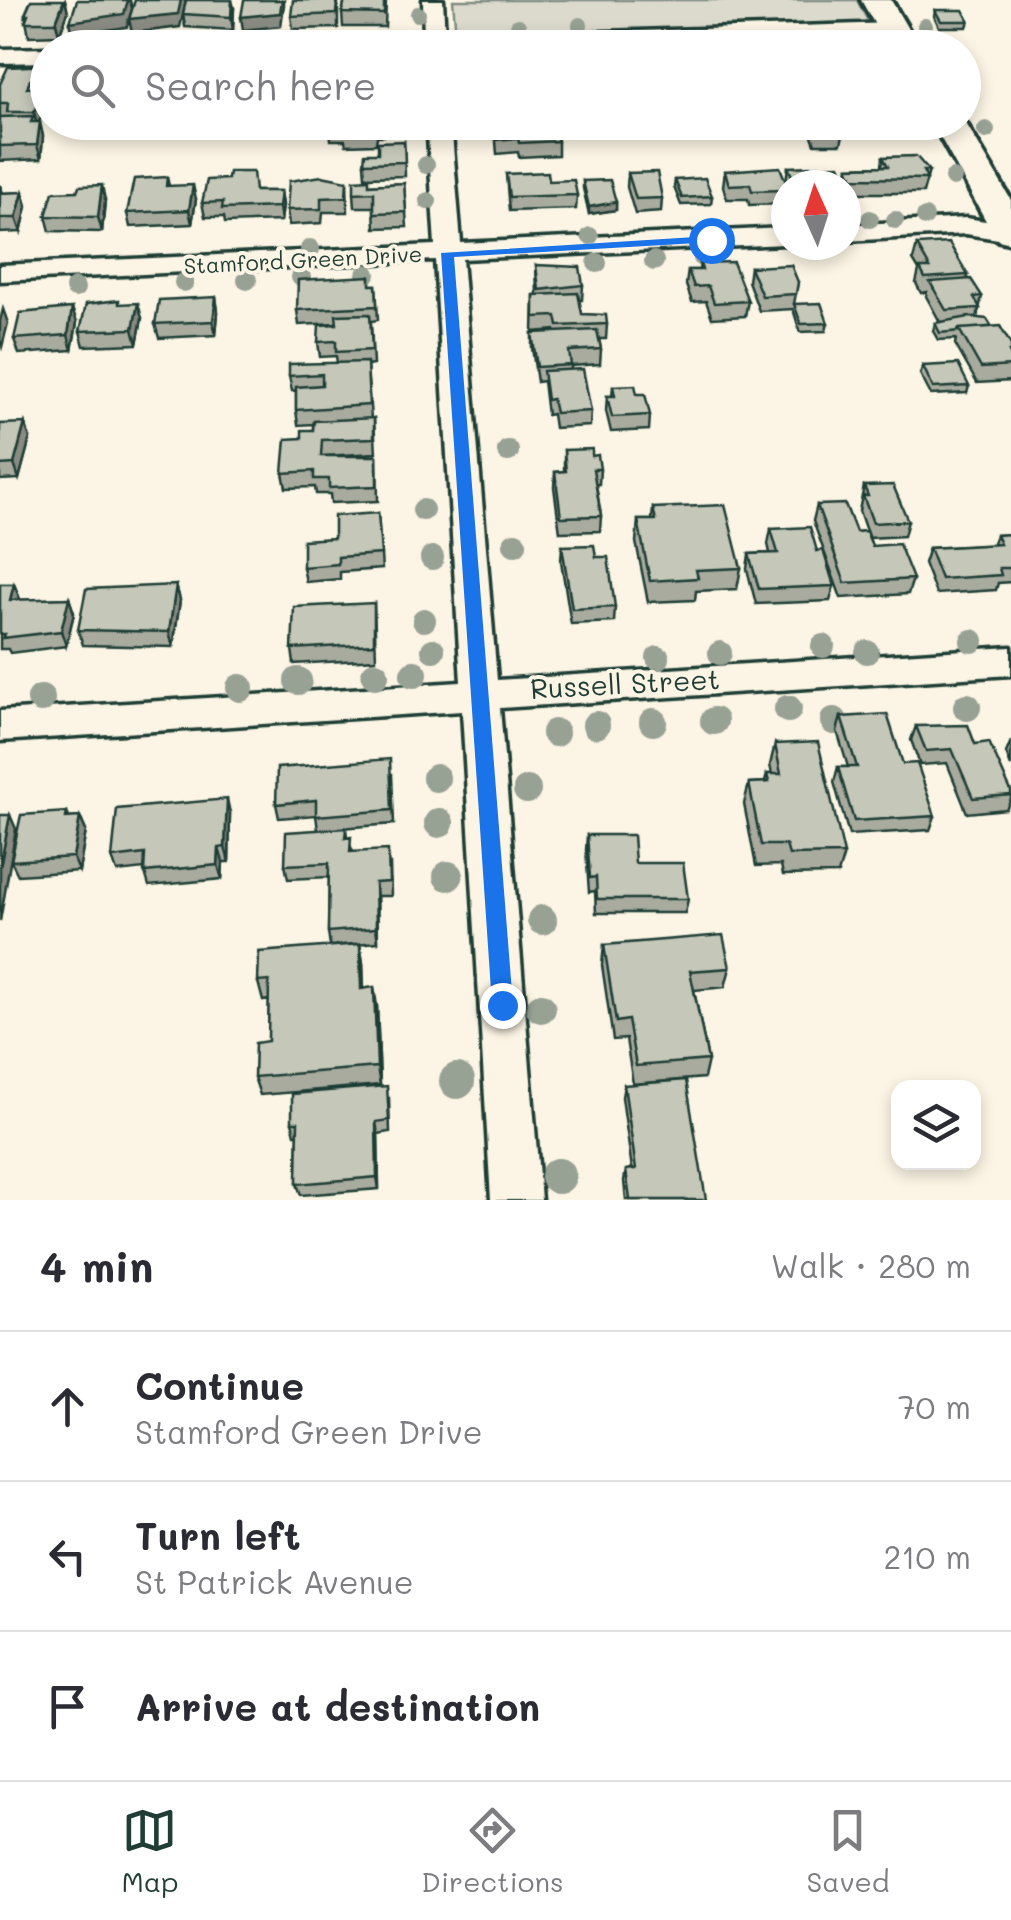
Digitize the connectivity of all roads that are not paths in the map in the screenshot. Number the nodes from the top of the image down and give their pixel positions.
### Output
1 (433, 0) edge
2 (876, 0) edge
3 (434, 30) edge
4 (894, 30) edge
5 (30, 55) edge
6 (0, 56) edge
7 (440, 140) edge
8 (958, 140) edge
9 (861, 232) edge
10 (1011, 232) edge
11 (771, 237) edge
12 (447, 253) junction
13 (0, 273) edge
14 (1011, 661) edge
15 (480, 692) junction
16 (0, 726) edge
17 (516, 1200) edge

1 - 3 street
2 - 4 main road
5 - 6 street
7 - 12 street
8 - 10 main road
9 - 10 street
11 - 12 street, Stamford Green Drive
12 - 13 street, Stamford Green Drive
12 - 15 street
14 - 15 street, Russell Street
15 - 16 street, Russell Street
15 - 17 street

